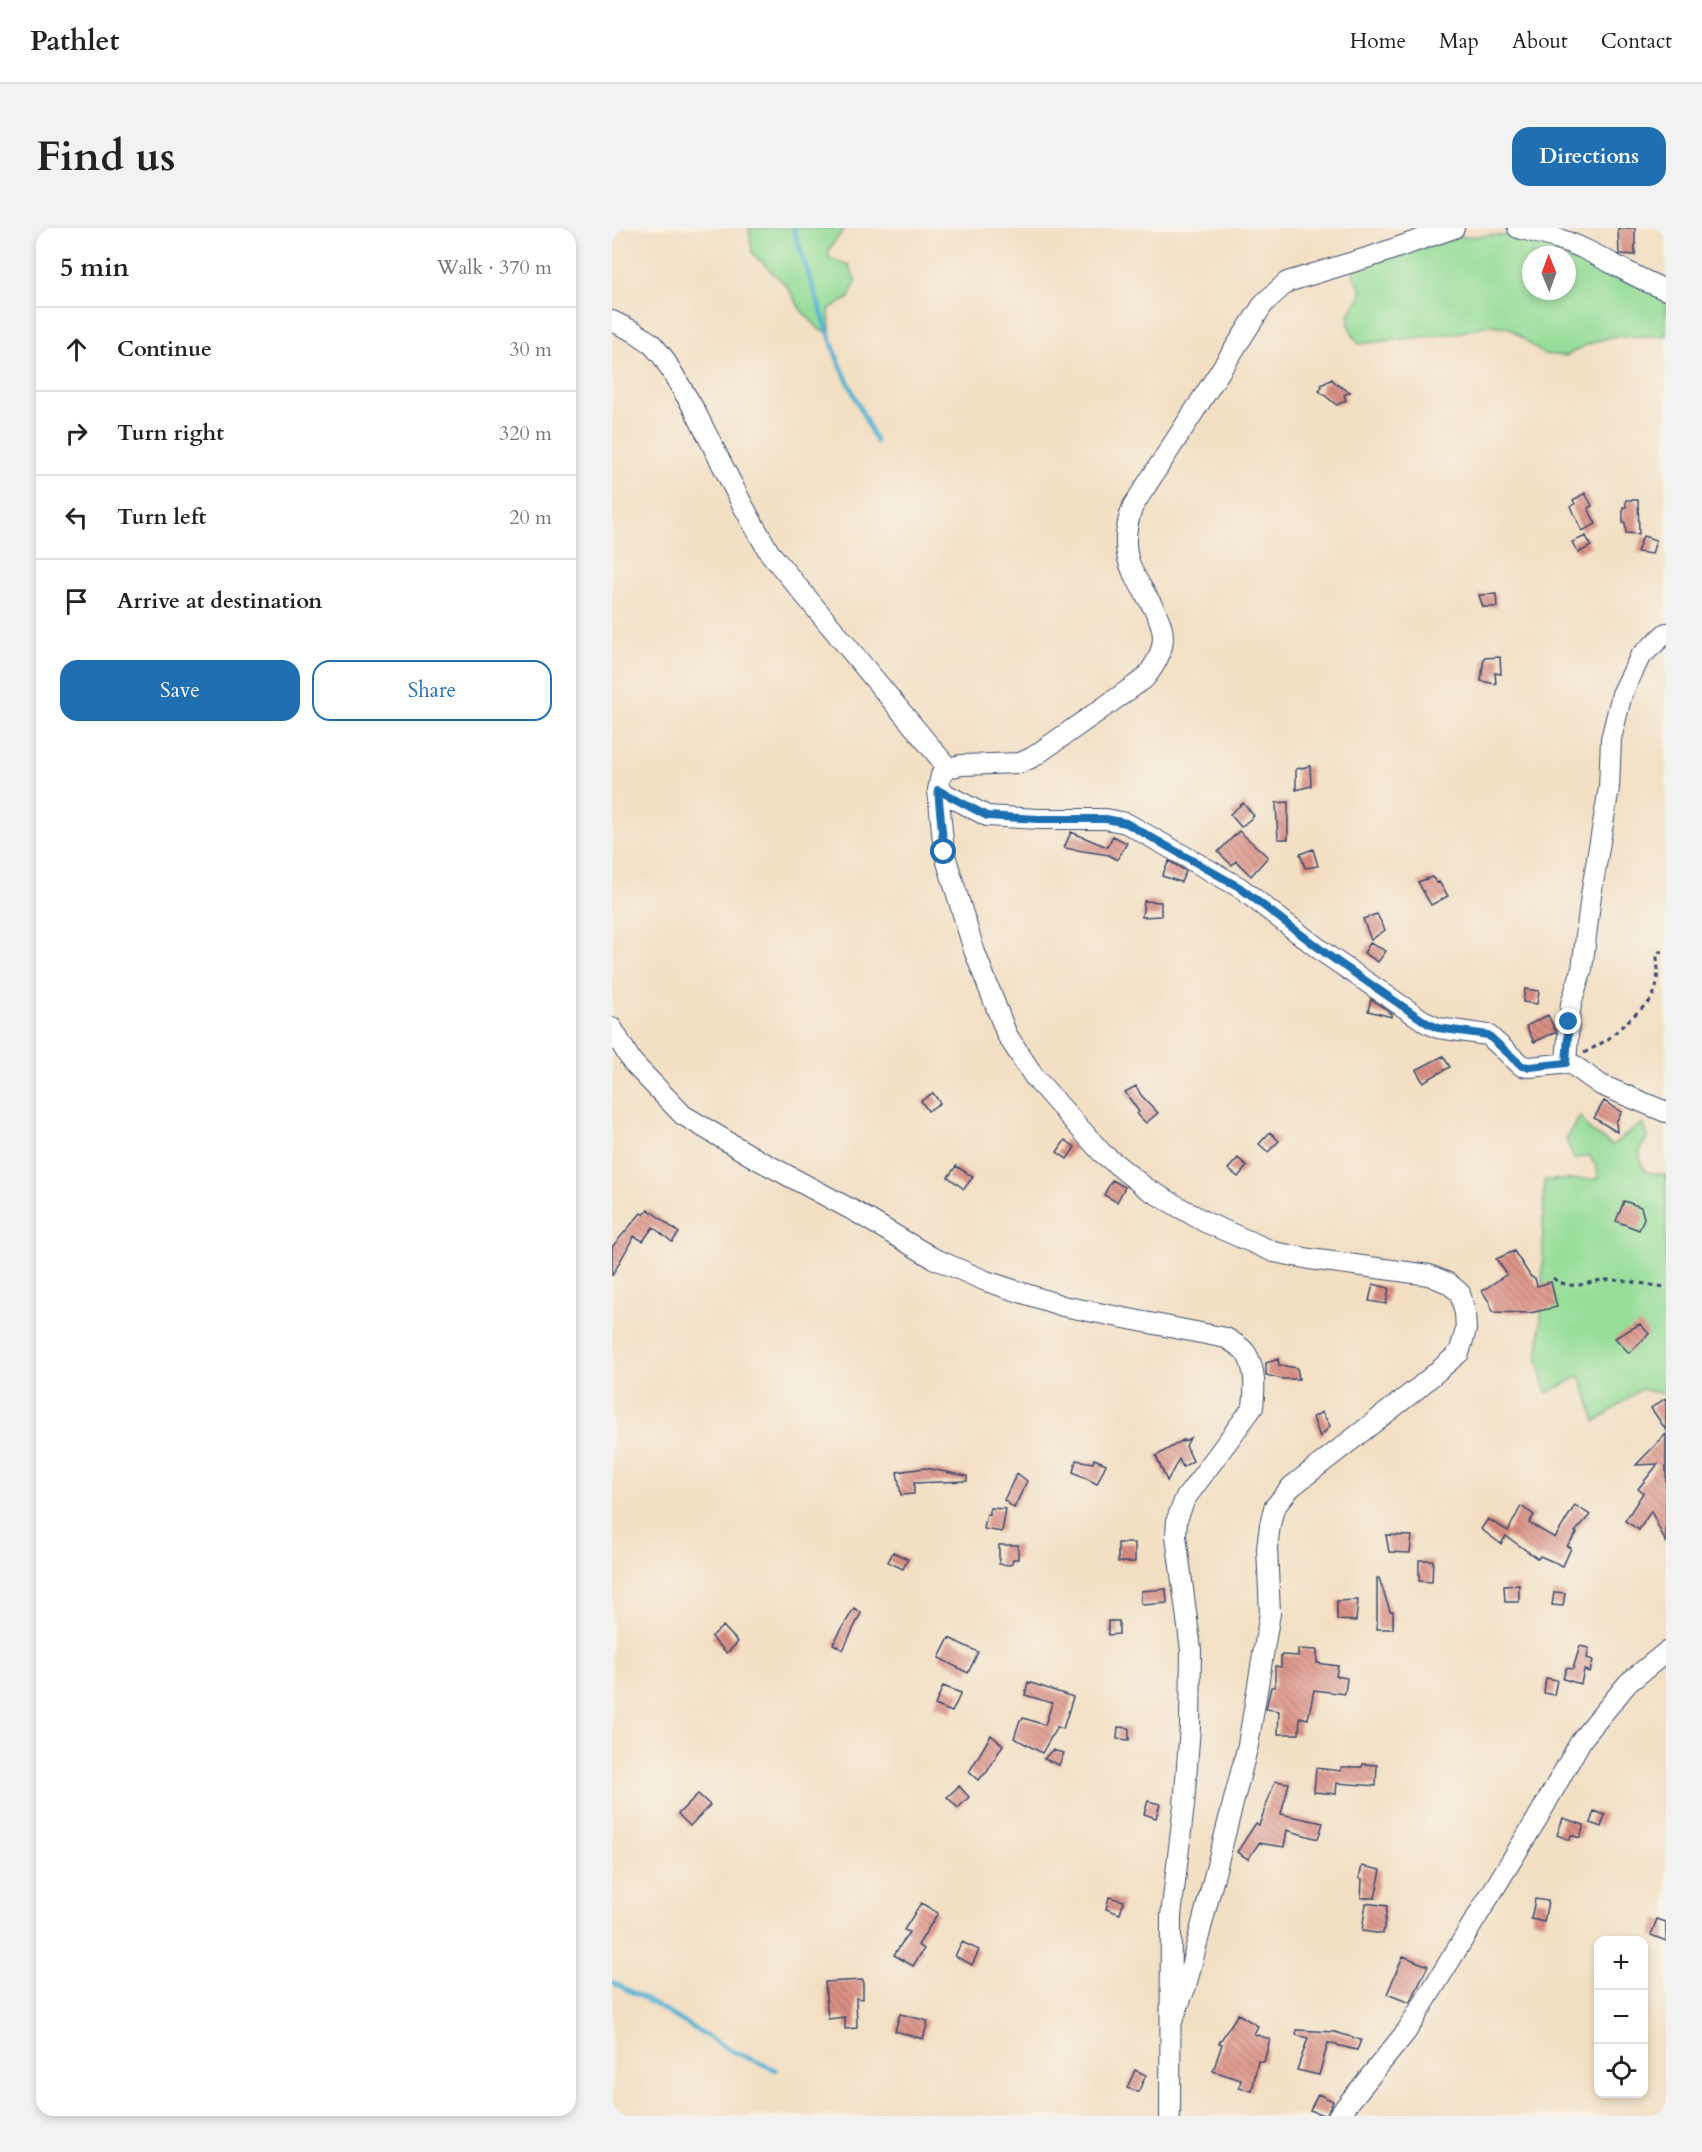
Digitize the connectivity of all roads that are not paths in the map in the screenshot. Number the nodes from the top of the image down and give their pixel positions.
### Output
1 (1454, 228) edge
2 (1518, 228) edge
3 (1666, 290) edge
4 (612, 321) edge
5 (1666, 633) edge
6 (948, 768) junction
7 (938, 790) junction
8 (612, 1028) edge
9 (1568, 1063) junction
10 (1666, 1113) edge
11 (1666, 1652) edge
12 (1171, 2024) junction
13 (1170, 2116) edge
14 (1338, 2116) edge

1 - 6 street
2 - 3 street
4 - 6 street
5 - 9 street
6 - 7 street
7 - 9 street
7 - 12 street
8 - 12 street
9 - 10 street
11 - 14 street
12 - 13 street

